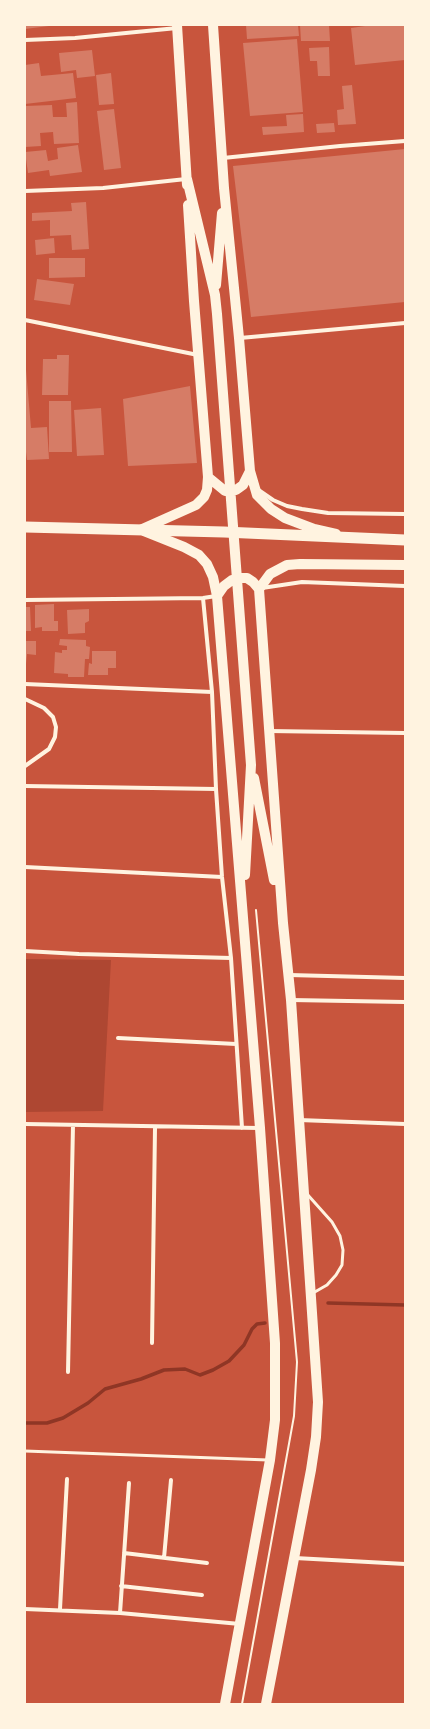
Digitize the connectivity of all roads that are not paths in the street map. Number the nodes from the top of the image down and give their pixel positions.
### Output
1 (213, 25) edge
2 (177, 27) edge
3 (25, 40) edge
4 (405, 141) edge
5 (223, 158) junction
6 (187, 179) junction
7 (224, 188) junction
8 (25, 192) edge
9 (215, 295) junction
10 (25, 320) edge
11 (405, 323) edge
12 (239, 338) junction
13 (198, 355) junction
14 (250, 471) junction
15 (208, 477) junction
16 (254, 487) junction
17 (405, 514) edge
18 (25, 527) edge
19 (140, 530) junction
20 (352, 538) junction
21 (405, 540) edge
22 (405, 565) edge
23 (405, 586) edge
24 (259, 589) junction
25 (217, 596) junction
26 (203, 598) junction
27 (25, 600) edge
28 (25, 684) edge
29 (212, 692) junction
30 (25, 699) edge
31 (268, 731) junction
32 (405, 733) edge
33 (251, 765) junction
34 (25, 766) edge
35 (25, 786) edge
36 (216, 789) junction
37 (25, 867) edge
38 (222, 877) junction
39 (243, 915) junction
40 (283, 923) junction
41 (25, 951) edge
42 (231, 958) junction
43 (288, 975) junction
44 (405, 978) edge
45 (290, 1000) junction
46 (405, 1002) edge
47 (118, 1038) dead end
48 (236, 1044) junction
49 (298, 1120) junction
50 (25, 1124) edge
51 (405, 1124) edge
52 (73, 1125) junction
53 (155, 1128) junction
54 (242, 1128) junction
55 (260, 1128) junction
56 (303, 1191) junction
57 (310, 1295) junction
58 (152, 1343) dead end
59 (68, 1372) dead end
60 (25, 1451) edge
61 (270, 1460) junction
62 (67, 1479) dead end
63 (171, 1480) dead end
64 (129, 1483) dead end
65 (124, 1553) junction
66 (164, 1558) junction
67 (295, 1558) junction
68 (207, 1563) dead end
69 (405, 1564) edge
70 (122, 1586) junction
71 (202, 1595) dead end
72 (25, 1609) edge
73 (60, 1609) junction
74 (120, 1613) junction
75 (240, 1624) junction
76 (225, 1704) edge
77 (266, 1704) edge

1 - 5 main road
2 - 3 street
2 - 6 main road
4 - 5 street
5 - 7 main road
6 - 8 street
6 - 9 main road
6 - 13 main road
7 - 9 main road
7 - 12 main road
9 - 33 main road
10 - 13 street
11 - 12 street
12 - 14 main road
13 - 15 main road
14 - 15 main road
14 - 16 main road
15 - 19 main road
16 - 17 street
16 - 20 main road
18 - 19 highway
19 - 20 highway
19 - 25 main road
20 - 21 highway
22 - 24 main road
23 - 24 street
24 - 25 main road
24 - 31 main road
25 - 26 street
25 - 39 main road
26 - 27 street
26 - 29 street
28 - 29 street
29 - 36 street
30 - 34 street
31 - 32 street
31 - 40 main road
33 - 39 main road
33 - 40 main road
35 - 36 street
36 - 38 street
37 - 38 street
38 - 42 street
39 - 55 main road
40 - 43 main road
41 - 42 street
42 - 48 street
43 - 44 street
43 - 45 main road
45 - 46 street
45 - 49 main road
47 - 48 street
48 - 54 street
49 - 51 street
49 - 56 main road
50 - 52 street
52 - 53 street
52 - 59 street
53 - 54 street
53 - 58 street
54 - 55 street
55 - 61 main road
56 - 57 main road
56 - 57 lane
57 - 67 main road
60 - 61 lane
61 - 75 main road
62 - 73 street
63 - 66 street
64 - 65 street
65 - 66 street
65 - 70 street
66 - 68 street
67 - 69 street
67 - 77 main road
70 - 71 street
70 - 74 street
72 - 73 street
73 - 74 street
74 - 75 street
75 - 76 main road

